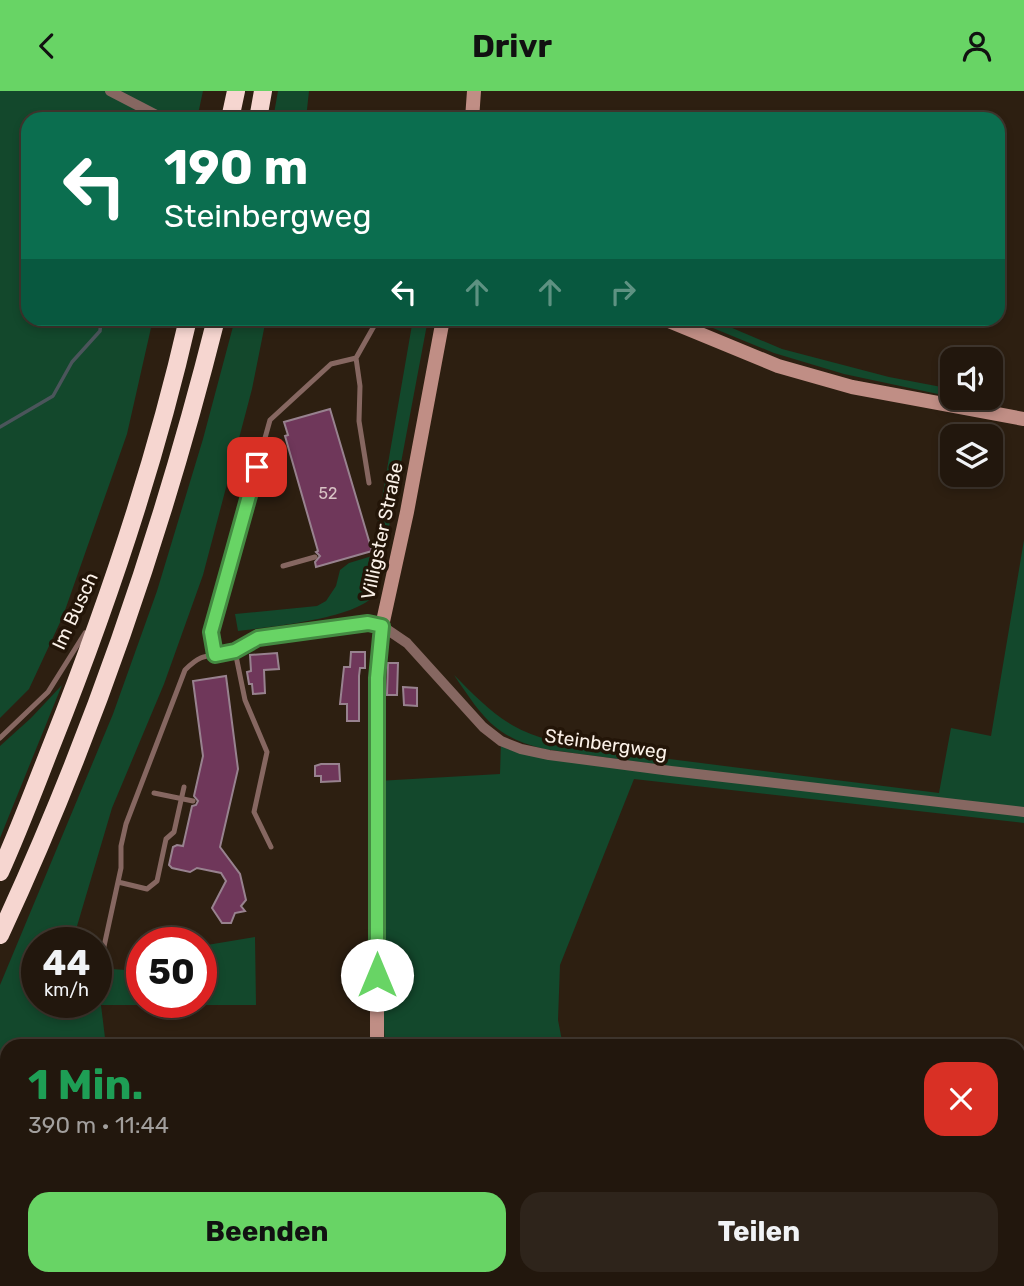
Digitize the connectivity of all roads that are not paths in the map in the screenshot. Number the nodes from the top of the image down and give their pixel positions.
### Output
1 (110, 91) edge
2 (236, 91) edge
3 (263, 91) edge
4 (474, 91) edge
5 (150, 112) edge
6 (232, 112) edge
7 (259, 112) edge
8 (472, 112) edge
9 (186, 326) edge
10 (214, 326) edge
11 (374, 326) edge
12 (442, 326) edge
13 (681, 326) edge
14 (356, 358) junction
15 (1024, 419) edge
16 (369, 483) dead end
17 (120, 557) junction
18 (315, 557) dead end
19 (283, 566) dead end
20 (103, 583) dead end
21 (88, 626) dead end
22 (382, 626) junction
23 (235, 651) junction
24 (215, 655) junction
25 (0, 738) edge
26 (184, 787) dead end
27 (139, 789) junction
28 (193, 801) dead end
29 (1024, 812) edge
30 (271, 847) dead end
31 (0, 872) edge
32 (118, 882) junction
33 (108, 927) edge
34 (0, 935) edge
35 (377, 1039) edge

1 - 5 street
2 - 6 highway
3 - 7 highway
4 - 8 main road
9 - 17 highway
10 - 34 highway
11 - 14 lane
12 - 22 main road, Villigster Straße
13 - 15 main road
14 - 16 lane
14 - 24 lane
17 - 20 lane, Im Busch
17 - 31 highway
18 - 19 lane
21 - 25 lane, Im Busch
22 - 23 lane
22 - 29 street, Steinbergweg
22 - 35 main road, Villigster Straße
23 - 24 lane
23 - 30 lane
24 - 27 lane
26 - 32 lane
27 - 28 lane, bridge
27 - 32 lane
32 - 33 lane

